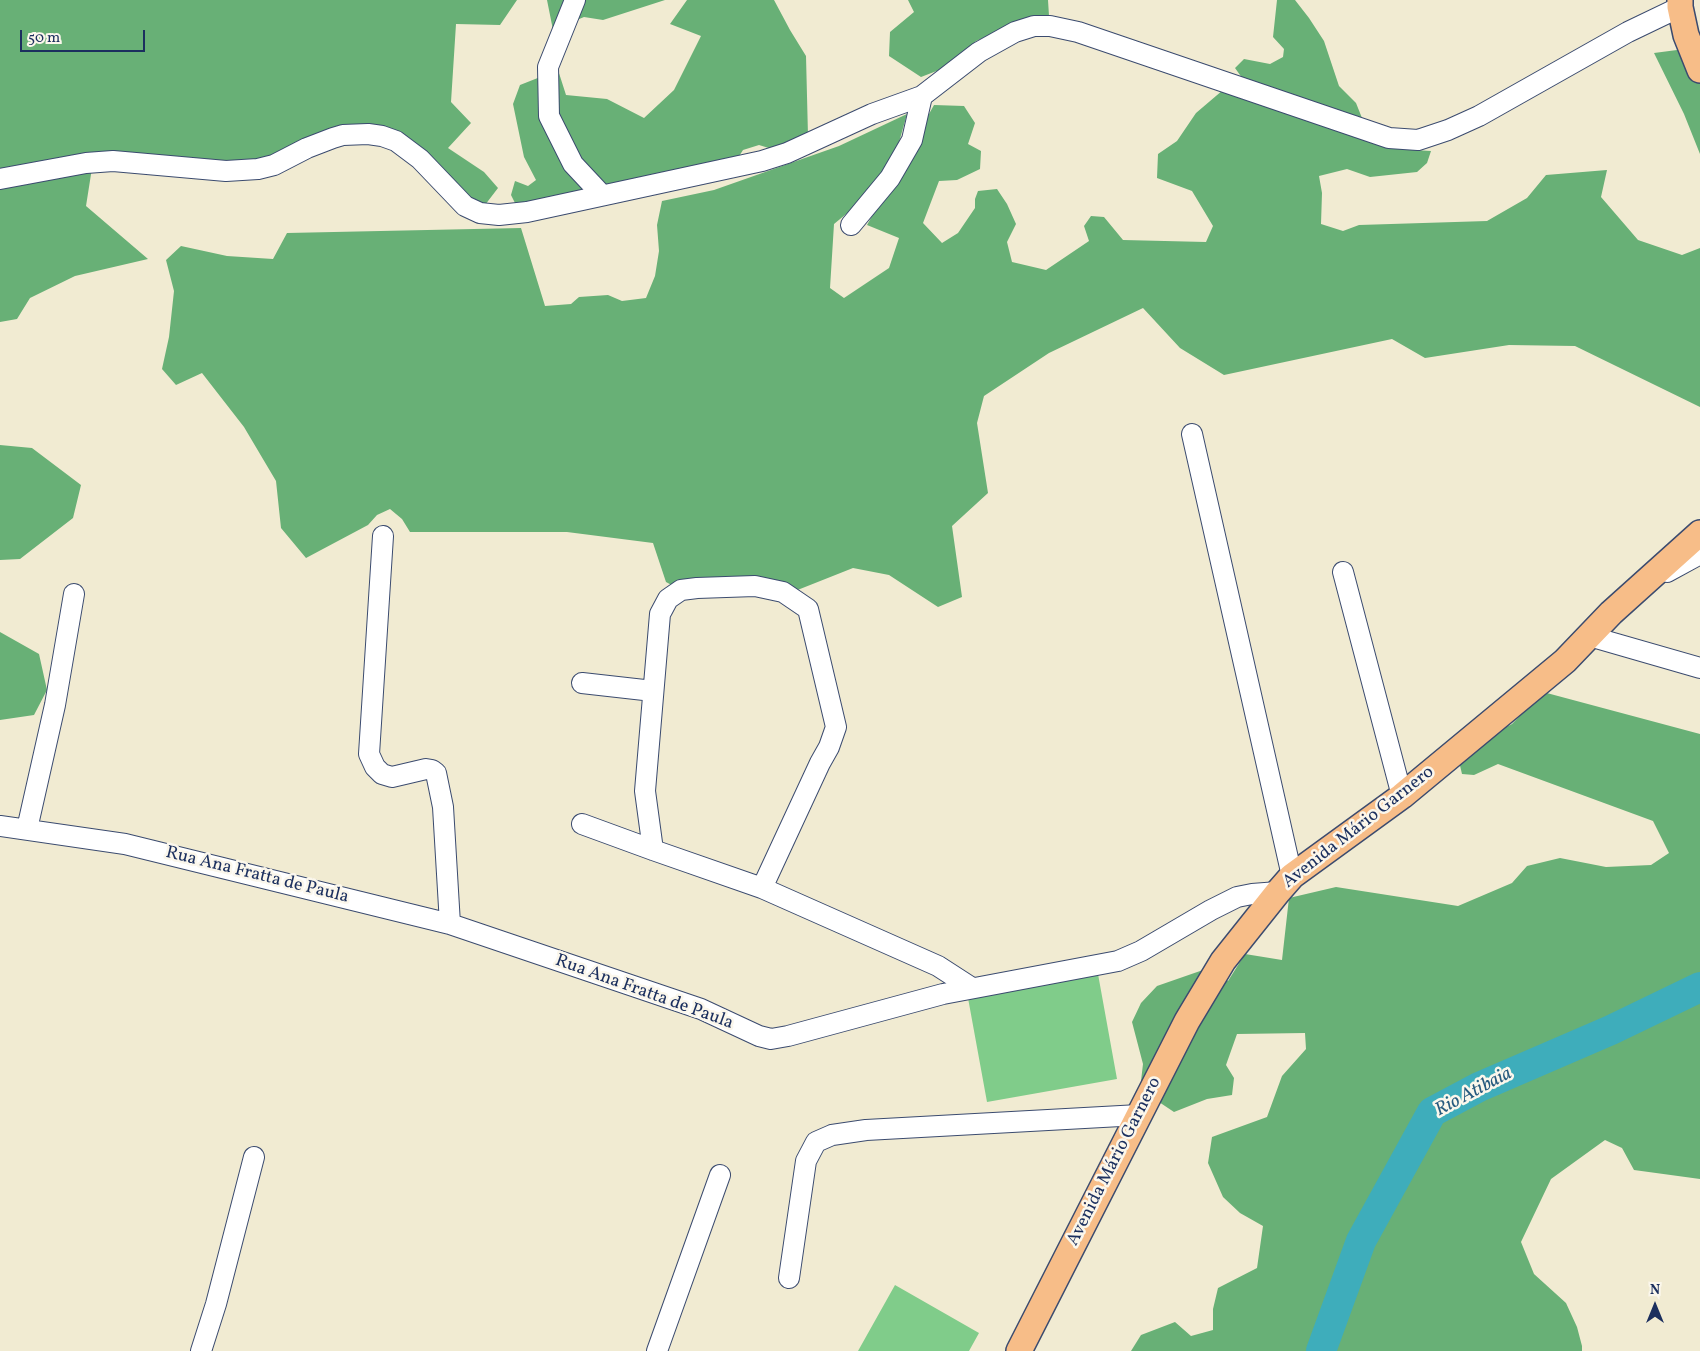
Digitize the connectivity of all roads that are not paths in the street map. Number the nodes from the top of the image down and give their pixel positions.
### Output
1 (575, 0) edge
2 (1680, 4) edge
3 (1700, 70) edge
4 (922, 96) junction
5 (0, 179) edge
6 (602, 195) junction
7 (851, 225) dead end
8 (1192, 434) dead end
9 (1700, 532) edge
10 (383, 536) dead end
11 (1700, 554) edge
12 (1343, 572) dead end
13 (1643, 585) junction
14 (74, 594) dead end
15 (1589, 636) junction
16 (1700, 668) edge
17 (582, 683) dead end
18 (653, 691) junction
19 (1402, 796) junction
20 (582, 824) dead end
21 (0, 826) edge
22 (27, 829) junction
23 (653, 850) junction
24 (1285, 884) junction
25 (762, 888) junction
26 (450, 924) junction
27 (918, 956) junction
28 (972, 988) junction
29 (943, 994) junction
30 (1139, 1114) junction
31 (254, 1156) dead end
32 (720, 1175) dead end
33 (789, 1278) dead end
34 (201, 1351) edge
35 (657, 1351) edge
36 (1019, 1351) edge

1 - 6 street
2 - 3 main road
2 - 4 street
4 - 6 street
4 - 7 street
5 - 6 street
8 - 24 street
9 - 13 main road, Avenida Mário Garnero
10 - 26 street
11 - 13 street
12 - 19 street
13 - 15 main road, Avenida Mário Garnero
14 - 22 street
15 - 16 street
15 - 19 main road, Avenida Mário Garnero
17 - 18 street
18 - 23 street
18 - 25 street
19 - 24 main road, Avenida Mário Garnero
20 - 23 street
21 - 22 street, Rua Ana Fratta de Paula
22 - 26 street, Rua Ana Fratta de Paula
23 - 25 street
24 - 28 street, Rua Ana Fratta de Paula
24 - 30 main road, Avenida Mário Garnero
25 - 27 street
26 - 29 street, Rua Ana Fratta de Paula
27 - 28 street
27 - 29 street
28 - 29 street, Rua Ana Fratta de Paula
30 - 33 street
30 - 36 main road, Avenida Mário Garnero
31 - 34 street
32 - 35 street

